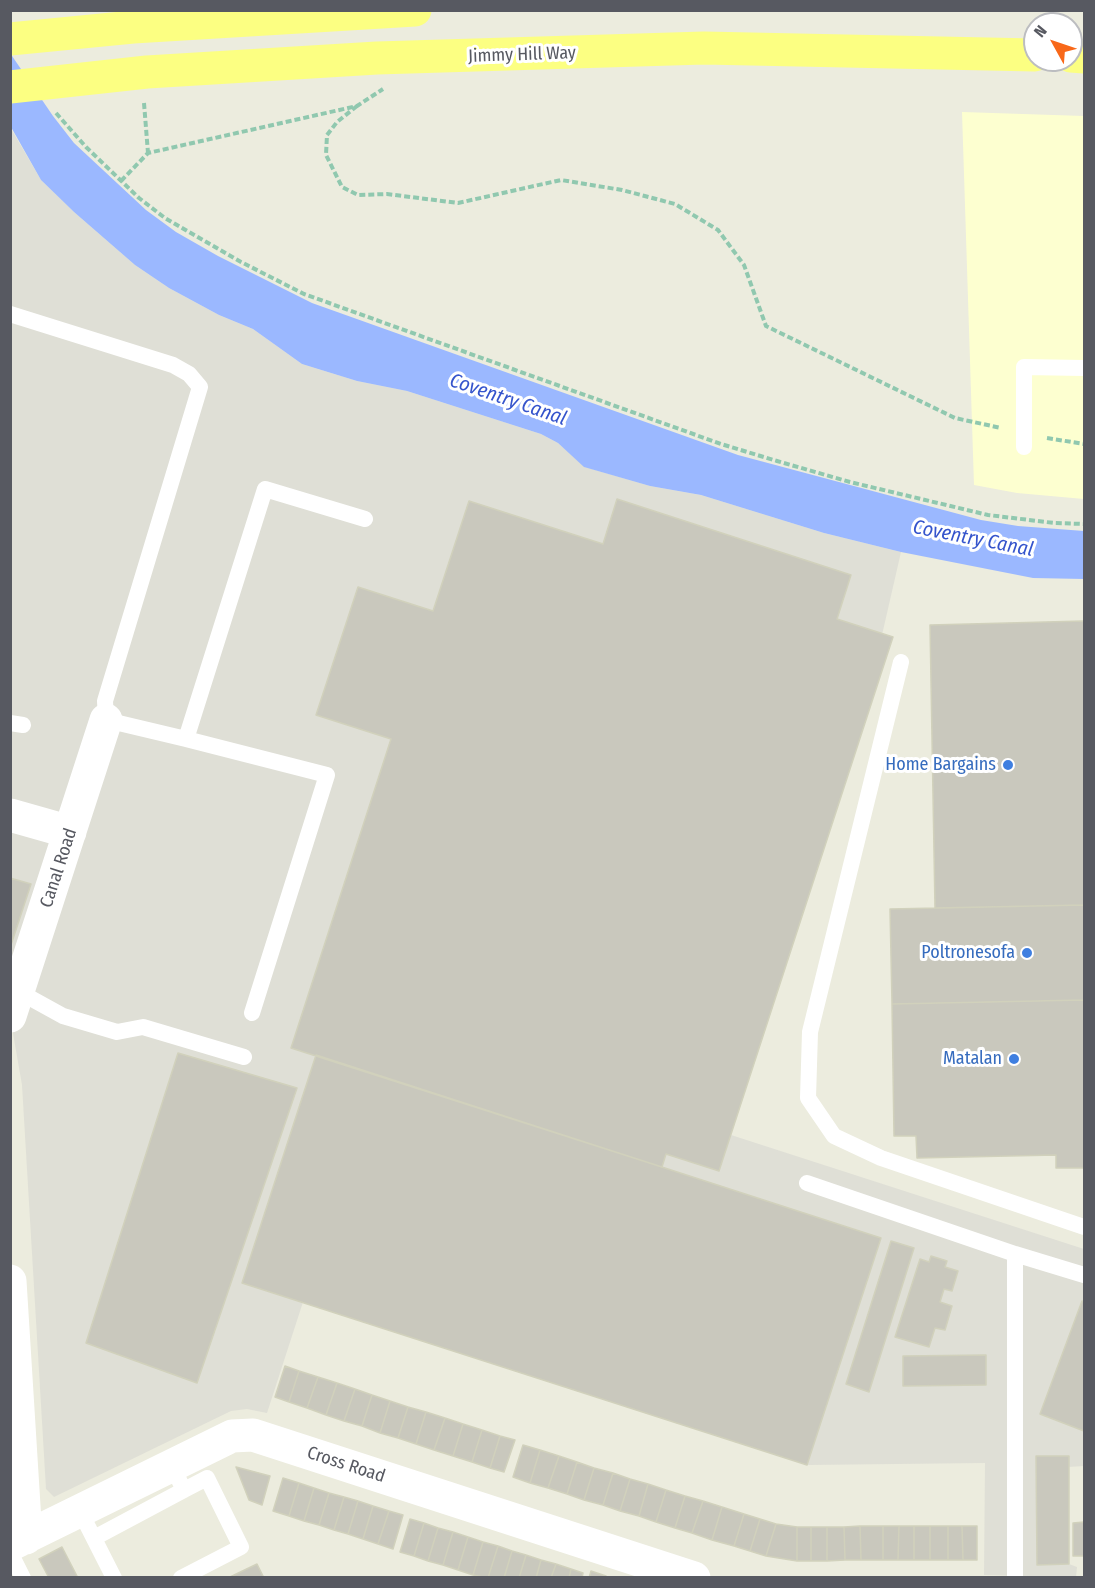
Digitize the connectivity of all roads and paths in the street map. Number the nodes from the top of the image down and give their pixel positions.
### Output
1 (415, 10) edge
2 (10, 39) edge
3 (1023, 55) edge
4 (385, 82) dead end
5 (10, 87) edge
6 (144, 97) dead end
7 (357, 106) junction
8 (52, 107) dead end
9 (148, 153) junction
10 (121, 181) junction
11 (10, 314) edge
12 (1084, 368) edge
13 (1024, 440) junction
14 (1084, 444) edge
15 (365, 519) dead end
16 (1084, 524) edge
17 (901, 662) dead end
18 (106, 720) junction
19 (186, 739) junction
20 (10, 815) edge
21 (70, 832) junction
22 (13, 998) edge
23 (252, 1013) dead end
24 (244, 1057) dead end
25 (807, 1183) dead end
26 (1084, 1227) edge
27 (1015, 1254) junction
28 (1084, 1275) edge
29 (10, 1281) edge
30 (178, 1478) junction
31 (87, 1525) junction
32 (16, 1545) edge
33 (23, 1578) edge
34 (114, 1578) edge
35 (181, 1578) edge
36 (694, 1578) edge
37 (1015, 1578) edge

1 - 2 highway
3 - 5 highway, Jimmy Hill Way
4 - 7 path
6 - 9 path
7 - 9 path
7 - 13 path
8 - 10 path
9 - 10 path
10 - 16 path
11 - 18 lane
12 - 13 lane
13 - 14 path
15 - 19 lane
17 - 26 lane
18 - 19 lane
18 - 21 street, Canal Road
19 - 23 lane
20 - 21 street
21 - 22 street, Canal Road
22 - 24 lane
25 - 27 lane
27 - 28 lane
27 - 37 lane
29 - 32 street
30 - 31 street, Cross Road
30 - 35 lane
30 - 36 street, Cross Road
31 - 32 street, Cross Road
31 - 34 lane
32 - 33 lane

